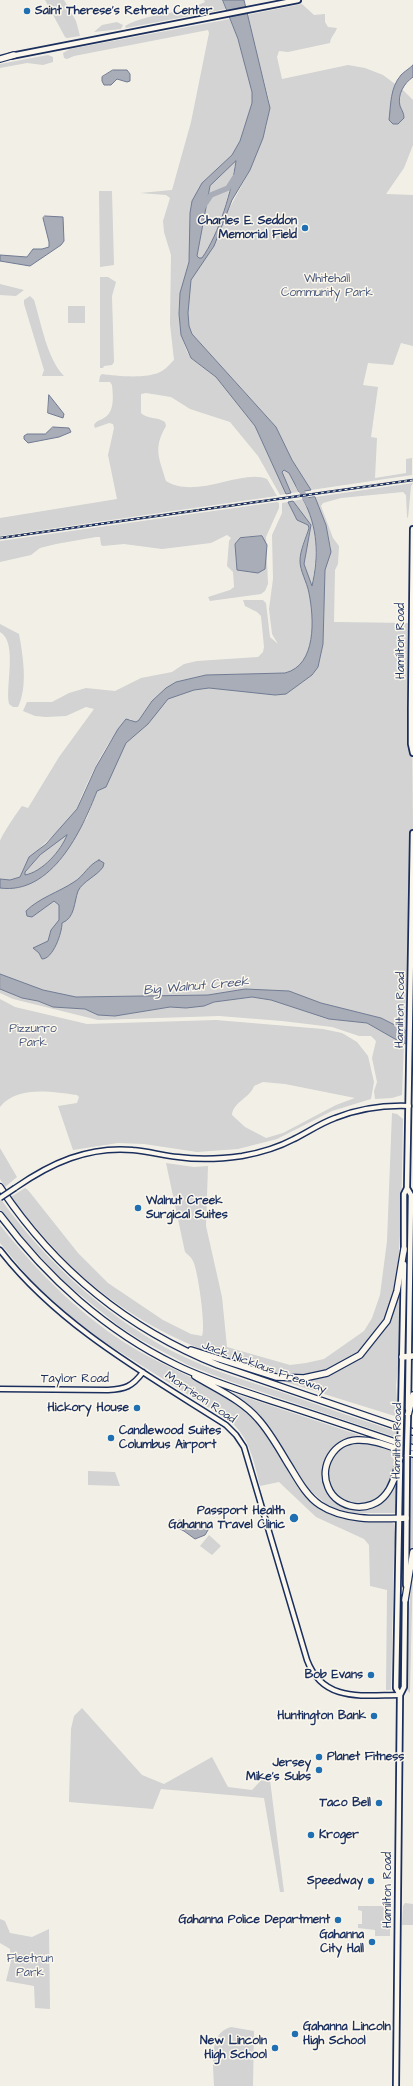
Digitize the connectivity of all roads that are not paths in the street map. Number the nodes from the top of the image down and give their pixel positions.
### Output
1 (298, 0) edge
2 (14, 55) joint
3 (0, 58) edge
4 (413, 529) edge
5 (412, 611) edge
6 (413, 753) edge
7 (413, 833) edge
8 (409, 1106) junction
9 (0, 1187) edge
10 (407, 1188) junction
11 (0, 1198) edge
12 (0, 1215) edge
13 (404, 1249) junction
14 (0, 1250) edge
15 (181, 1347) junction
16 (411, 1356) edge
17 (402, 1357) junction
18 (176, 1365) junction
19 (143, 1372) junction
20 (0, 1389) edge
21 (413, 1395) edge
22 (328, 1403) junction
23 (408, 1415) junction
24 (413, 1428) edge
25 (413, 1432) edge
26 (413, 1448) edge
27 (410, 1455) edge
28 (400, 1457) junction
29 (403, 1518) junction
30 (413, 1552) edge
31 (405, 1600) junction
32 (400, 1695) junction
33 (396, 2086) edge

1 - 2 main road
2 - 3 highway
4 - 5 main road, Hamilton Road
5 - 6 main road, Hamilton Road
7 - 8 main road, Hamilton Road
8 - 10 main road, Hamilton Road
8 - 11 main road, bridge
9 - 15 highway, Jack Nicklaus Freeway
10 - 13 main road, Hamilton Road
10 - 16 main road, Hamilton Road
12 - 18 highway
13 - 15 highway
13 - 17 main road, Hamilton Road
14 - 19 main road, Morrison Road
15 - 22 highway, Jack Nicklaus Freeway
16 - 17 highway
16 - 23 main road, Hamilton Road
17 - 28 main road, Hamilton Road, bridge
18 - 26 highway
18 - 29 highway
19 - 20 main road, Taylor Road
19 - 32 main road, Morrison Road
21 - 23 highway
22 - 24 highway
22 - 25 highway, Jack Nicklaus Freeway
23 - 27 main road, Hamilton Road, bridge
27 - 28 highway
27 - 29 main road, Hamilton Road
28 - 29 main road, Hamilton Road
29 - 31 main road, Hamilton Road
29 - 32 main road, Hamilton Road
30 - 31 highway
31 - 32 main road, Hamilton Road
32 - 33 main road, Hamilton Road

